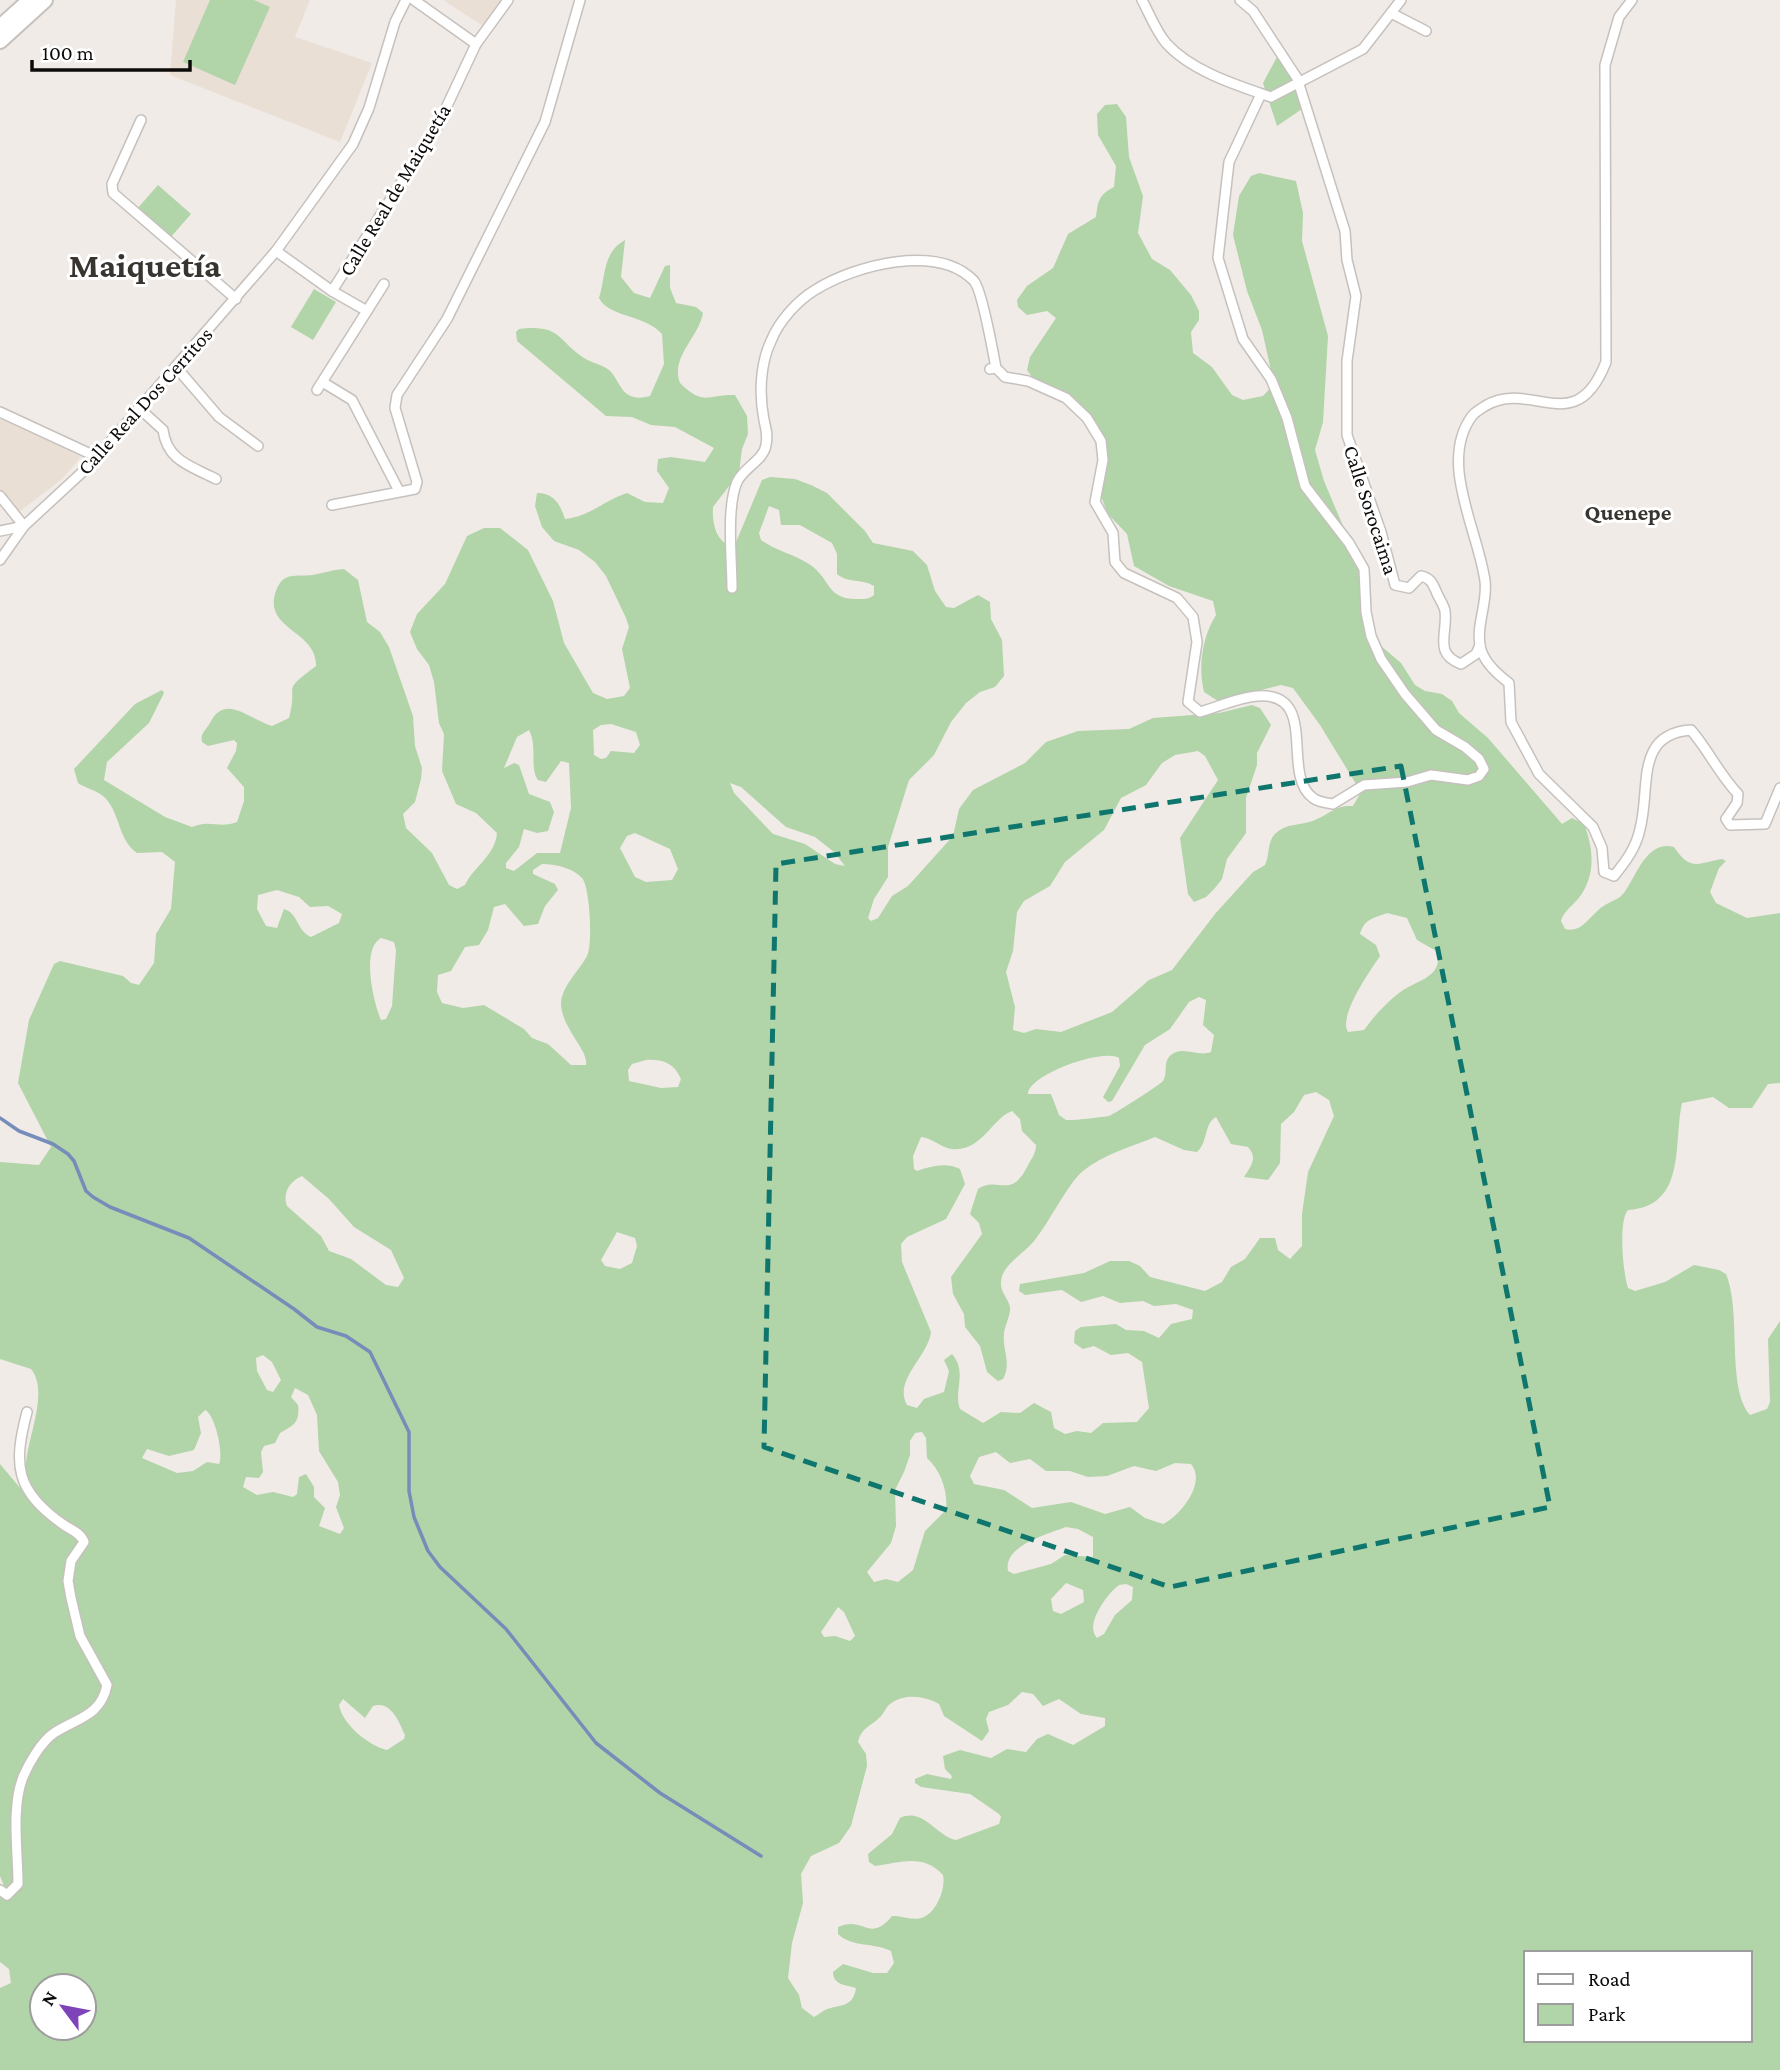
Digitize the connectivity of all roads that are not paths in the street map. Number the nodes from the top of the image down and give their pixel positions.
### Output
1 (30, 0) edge
2 (45, 0) edge
3 (406, 0) edge
4 (414, 0) edge
5 (508, 0) edge
6 (579, 0) edge
7 (1142, 0) edge
8 (1240, 0) edge
9 (1401, 0) edge
10 (1632, 0) edge
11 (1391, 13) junction
12 (0, 27) edge
13 (1426, 32) dead end
14 (0, 41) edge
15 (476, 44) junction
16 (1298, 83) junction
17 (1261, 94) junction
18 (141, 120) dead end
19 (276, 251) junction
20 (384, 284) dead end
21 (332, 291) junction
22 (236, 299) junction
23 (367, 310) junction
24 (176, 367) junction
25 (140, 409) junction
26 (0, 412) edge
27 (258, 446) dead end
28 (97, 457) junction
29 (216, 479) dead end
30 (399, 491) junction
31 (0, 496) edge
32 (332, 505) dead end
33 (24, 526) junction
34 (0, 531) edge
35 (0, 560) edge
36 (732, 588) dead end
37 (1480, 645) junction
38 (1780, 788) edge
39 (27, 1412) dead end
40 (0, 1889) edge

1 - 12 main road
2 - 14 main road
3 - 19 street
4 - 15 street
5 - 15 street, Calle Real de Maiquetía
6 - 30 street
7 - 17 street
8 - 16 street, Calle Sorocaima
9 - 11 street
10 - 37 street
11 - 13 street
11 - 16 street
15 - 21 street, Calle Real de Maiquetía
16 - 17 street
16 - 37 street, Calle Sorocaima
17 - 36 street
18 - 22 street
19 - 21 street, Calle Real de Maiquetía
19 - 22 street, Calle Real Dos Cerritos
20 - 23 street
21 - 23 street
22 - 24 street, Calle Real Dos Cerritos
23 - 30 street
24 - 25 street, Calle Real Dos Cerritos
24 - 27 street
25 - 28 street, Calle Real Dos Cerritos
25 - 29 street
26 - 28 street
28 - 33 street, Calle Real Dos Cerritos
30 - 32 street
31 - 33 street
33 - 34 street
33 - 35 street, Calle Real Dos Cerritos
37 - 38 street
39 - 40 street

